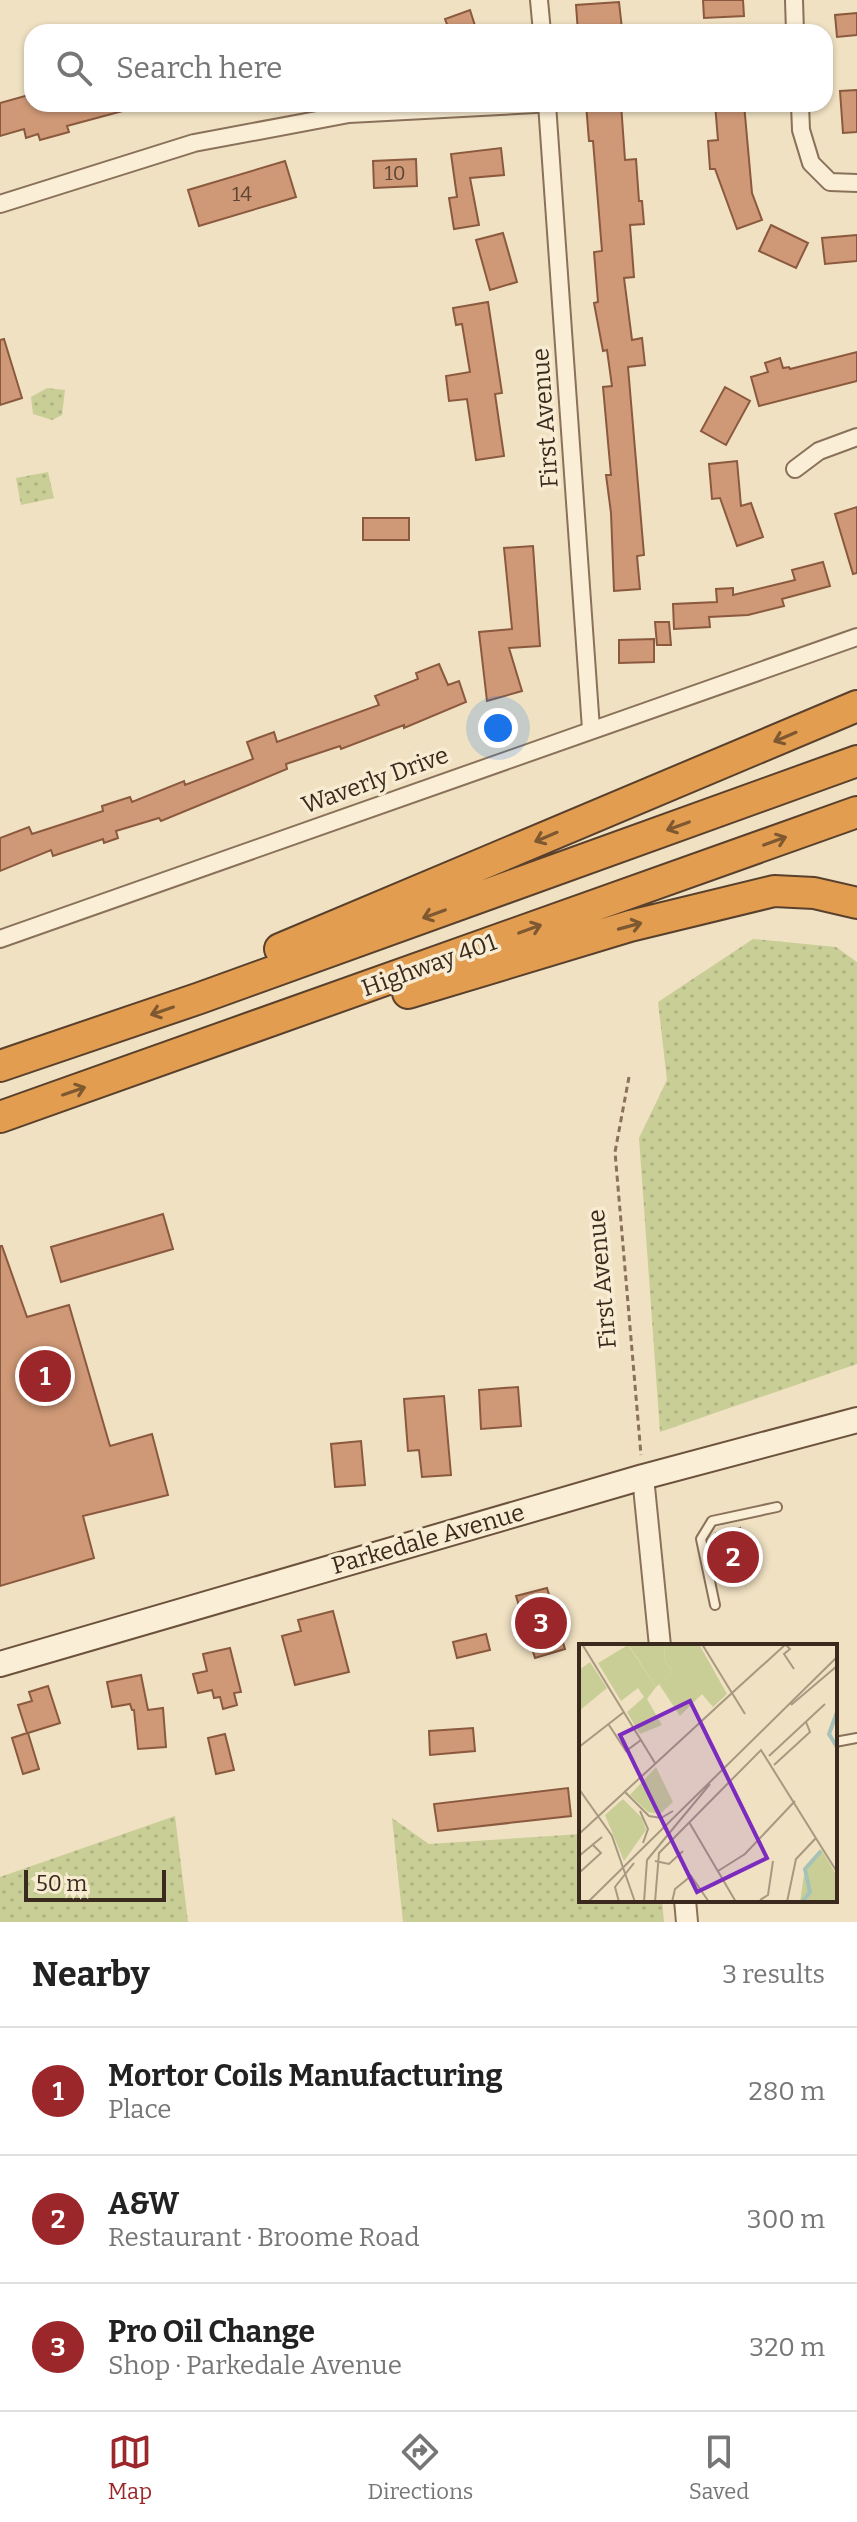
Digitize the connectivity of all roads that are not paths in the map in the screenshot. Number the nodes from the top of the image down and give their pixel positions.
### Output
1 (539, 0) edge
2 (794, 0) edge
3 (541, 24) edge
4 (795, 24) edge
5 (386, 112) edge
6 (548, 112) edge
7 (800, 112) edge
8 (857, 183) edge
9 (0, 204) edge
10 (857, 437) edge
11 (795, 469) dead end
12 (857, 637) edge
13 (857, 706) edge
14 (591, 729) junction
15 (857, 761) edge
16 (857, 812) edge
17 (857, 903) edge
18 (0, 939) edge
19 (200, 998) junction
20 (311, 1007) junction
21 (0, 1066) edge
22 (0, 1117) edge
23 (857, 1420) edge
24 (643, 1477) junction
25 (777, 1507) dead end
26 (715, 1605) dead end
27 (660, 1644) edge
28 (0, 1664) edge
29 (857, 1738) edge
30 (837, 1742) edge
31 (685, 1902) edge
32 (687, 1922) edge

1 - 3 street
2 - 4 street
5 - 9 street
6 - 14 street, First Avenue
7 - 8 street
10 - 11 street
12 - 14 street, Waverly Drive
13 -> 19 highway
14 - 18 street, Waverly Drive
15 -> 19 highway, Highway 401
20 -> 16 highway, Highway 401
20 -> 17 highway
19 -> 21 highway, Highway 401
22 -> 20 highway, Highway 401
23 - 24 main road, Parkedale Avenue
24 - 27 street
24 - 28 main road, Parkedale Avenue
25 - 26 lane
29 - 30 lane
31 - 32 street

